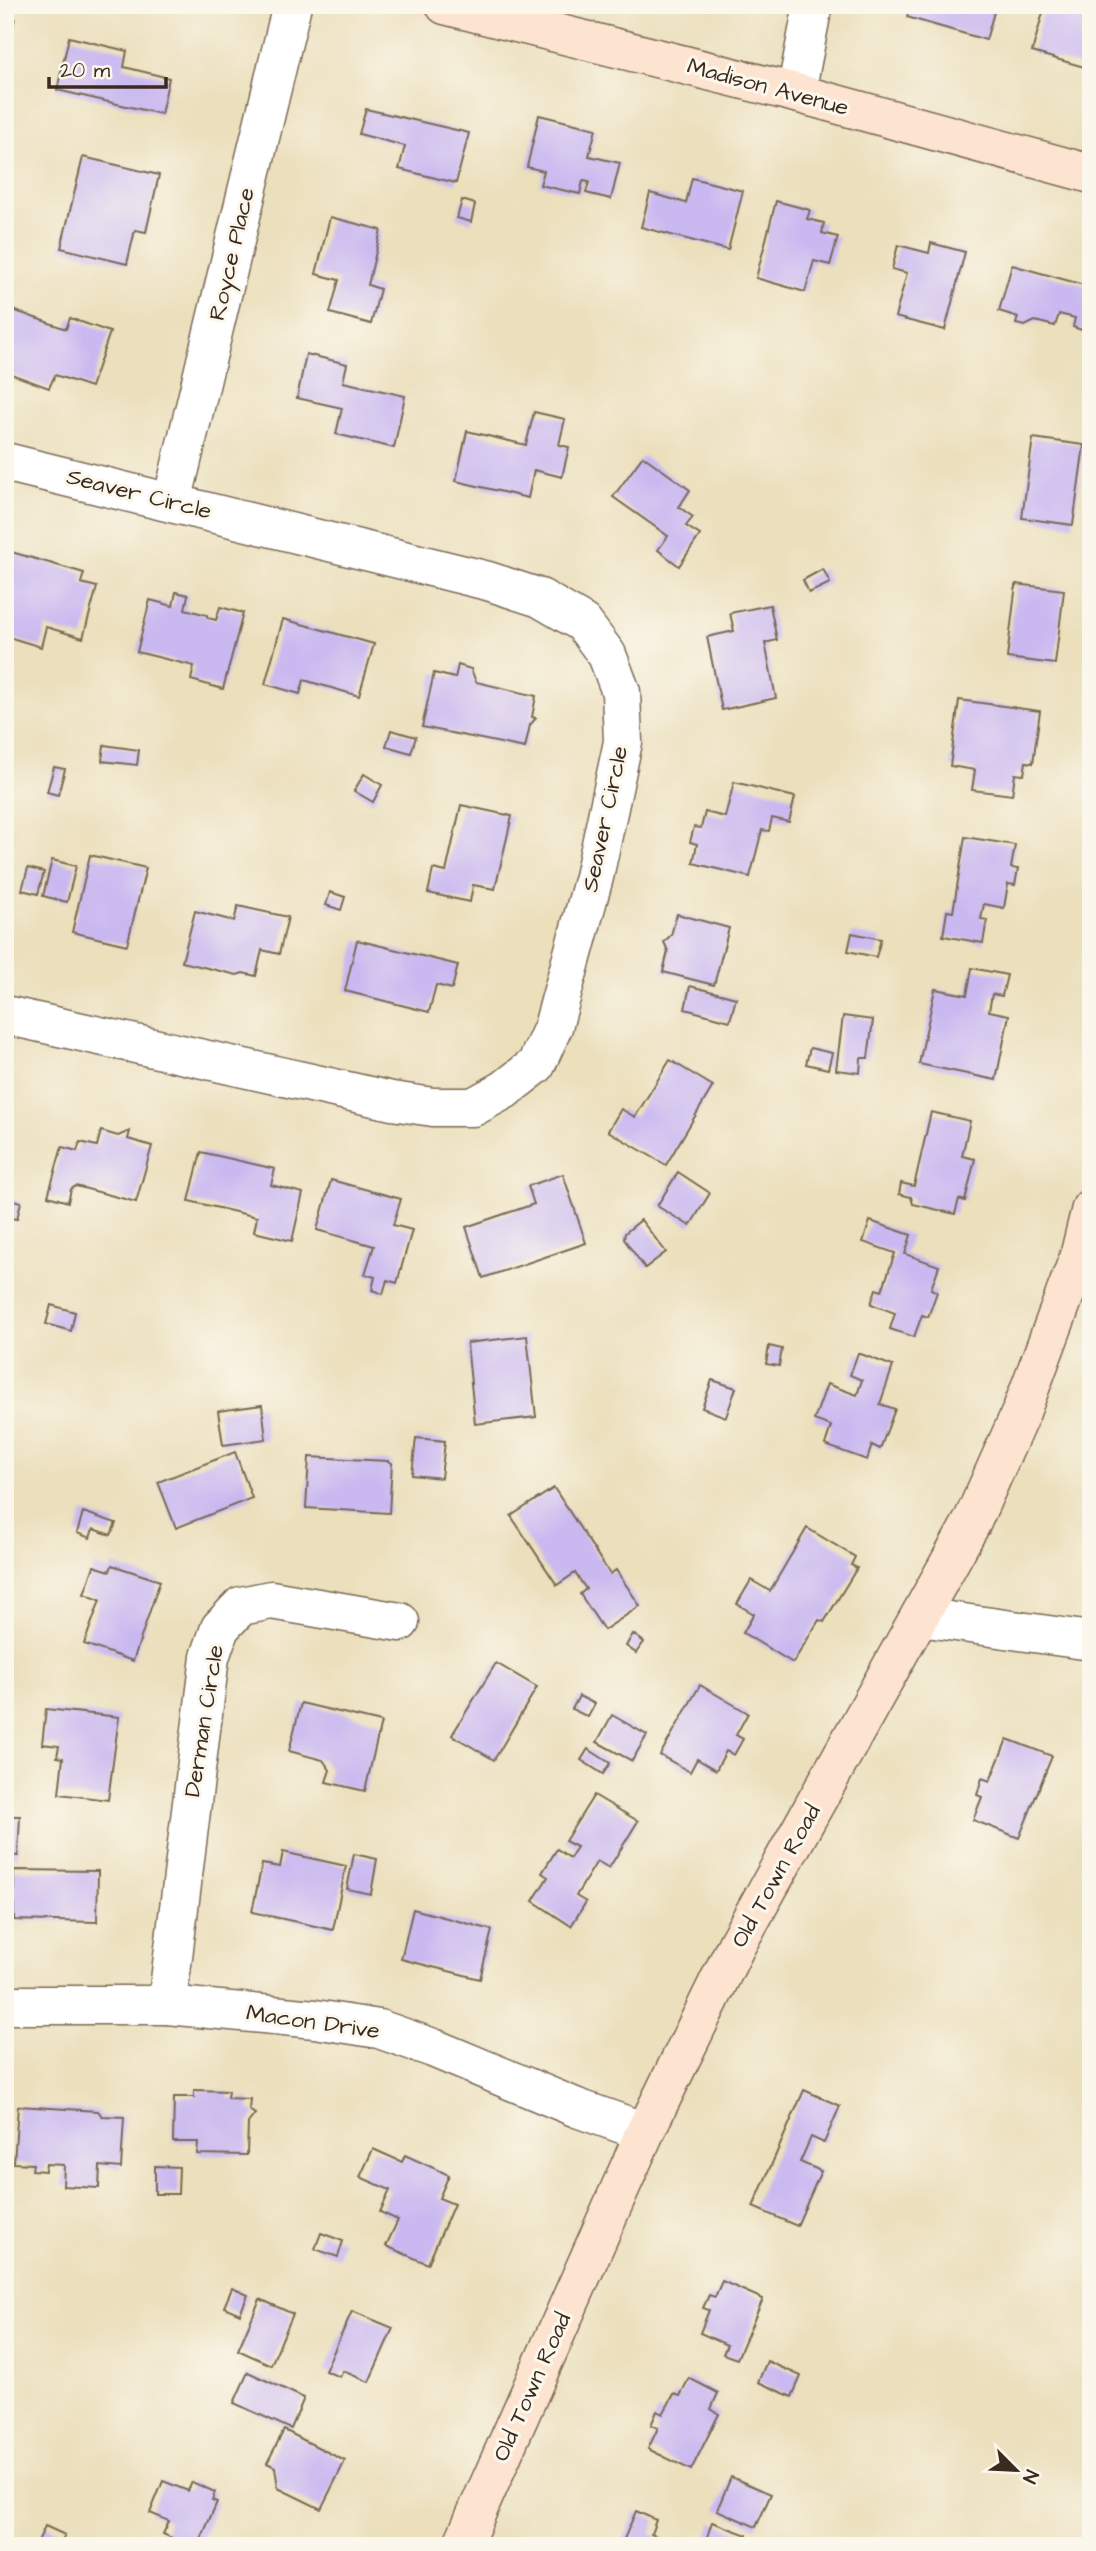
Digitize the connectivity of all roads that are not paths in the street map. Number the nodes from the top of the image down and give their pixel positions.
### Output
1 (292, 5) edge
2 (445, 5) edge
3 (813, 5) edge
4 (796, 93) junction
5 (1091, 174) edge
6 (5, 462) edge
7 (172, 502) junction
8 (5, 1016) edge
9 (1091, 1208) edge
10 (920, 1617) junction
11 (400, 1622) dead end
12 (1091, 1640) edge
13 (167, 2005) junction
14 (5, 2006) edge
15 (645, 2132) junction
16 (461, 2546) edge

1 - 7 street, Royce Place
2 - 4 main road, Madison Avenue
3 - 4 street
4 - 5 main road, Madison Avenue
6 - 7 street, Seaver Circle
7 - 8 street, Seaver Circle
9 - 10 main road, Old Town Road
10 - 12 street
10 - 15 main road, Old Town Road
11 - 13 street, Derman Circle
13 - 14 street, Macon Drive
13 - 15 street, Macon Drive
15 - 16 main road, Old Town Road

